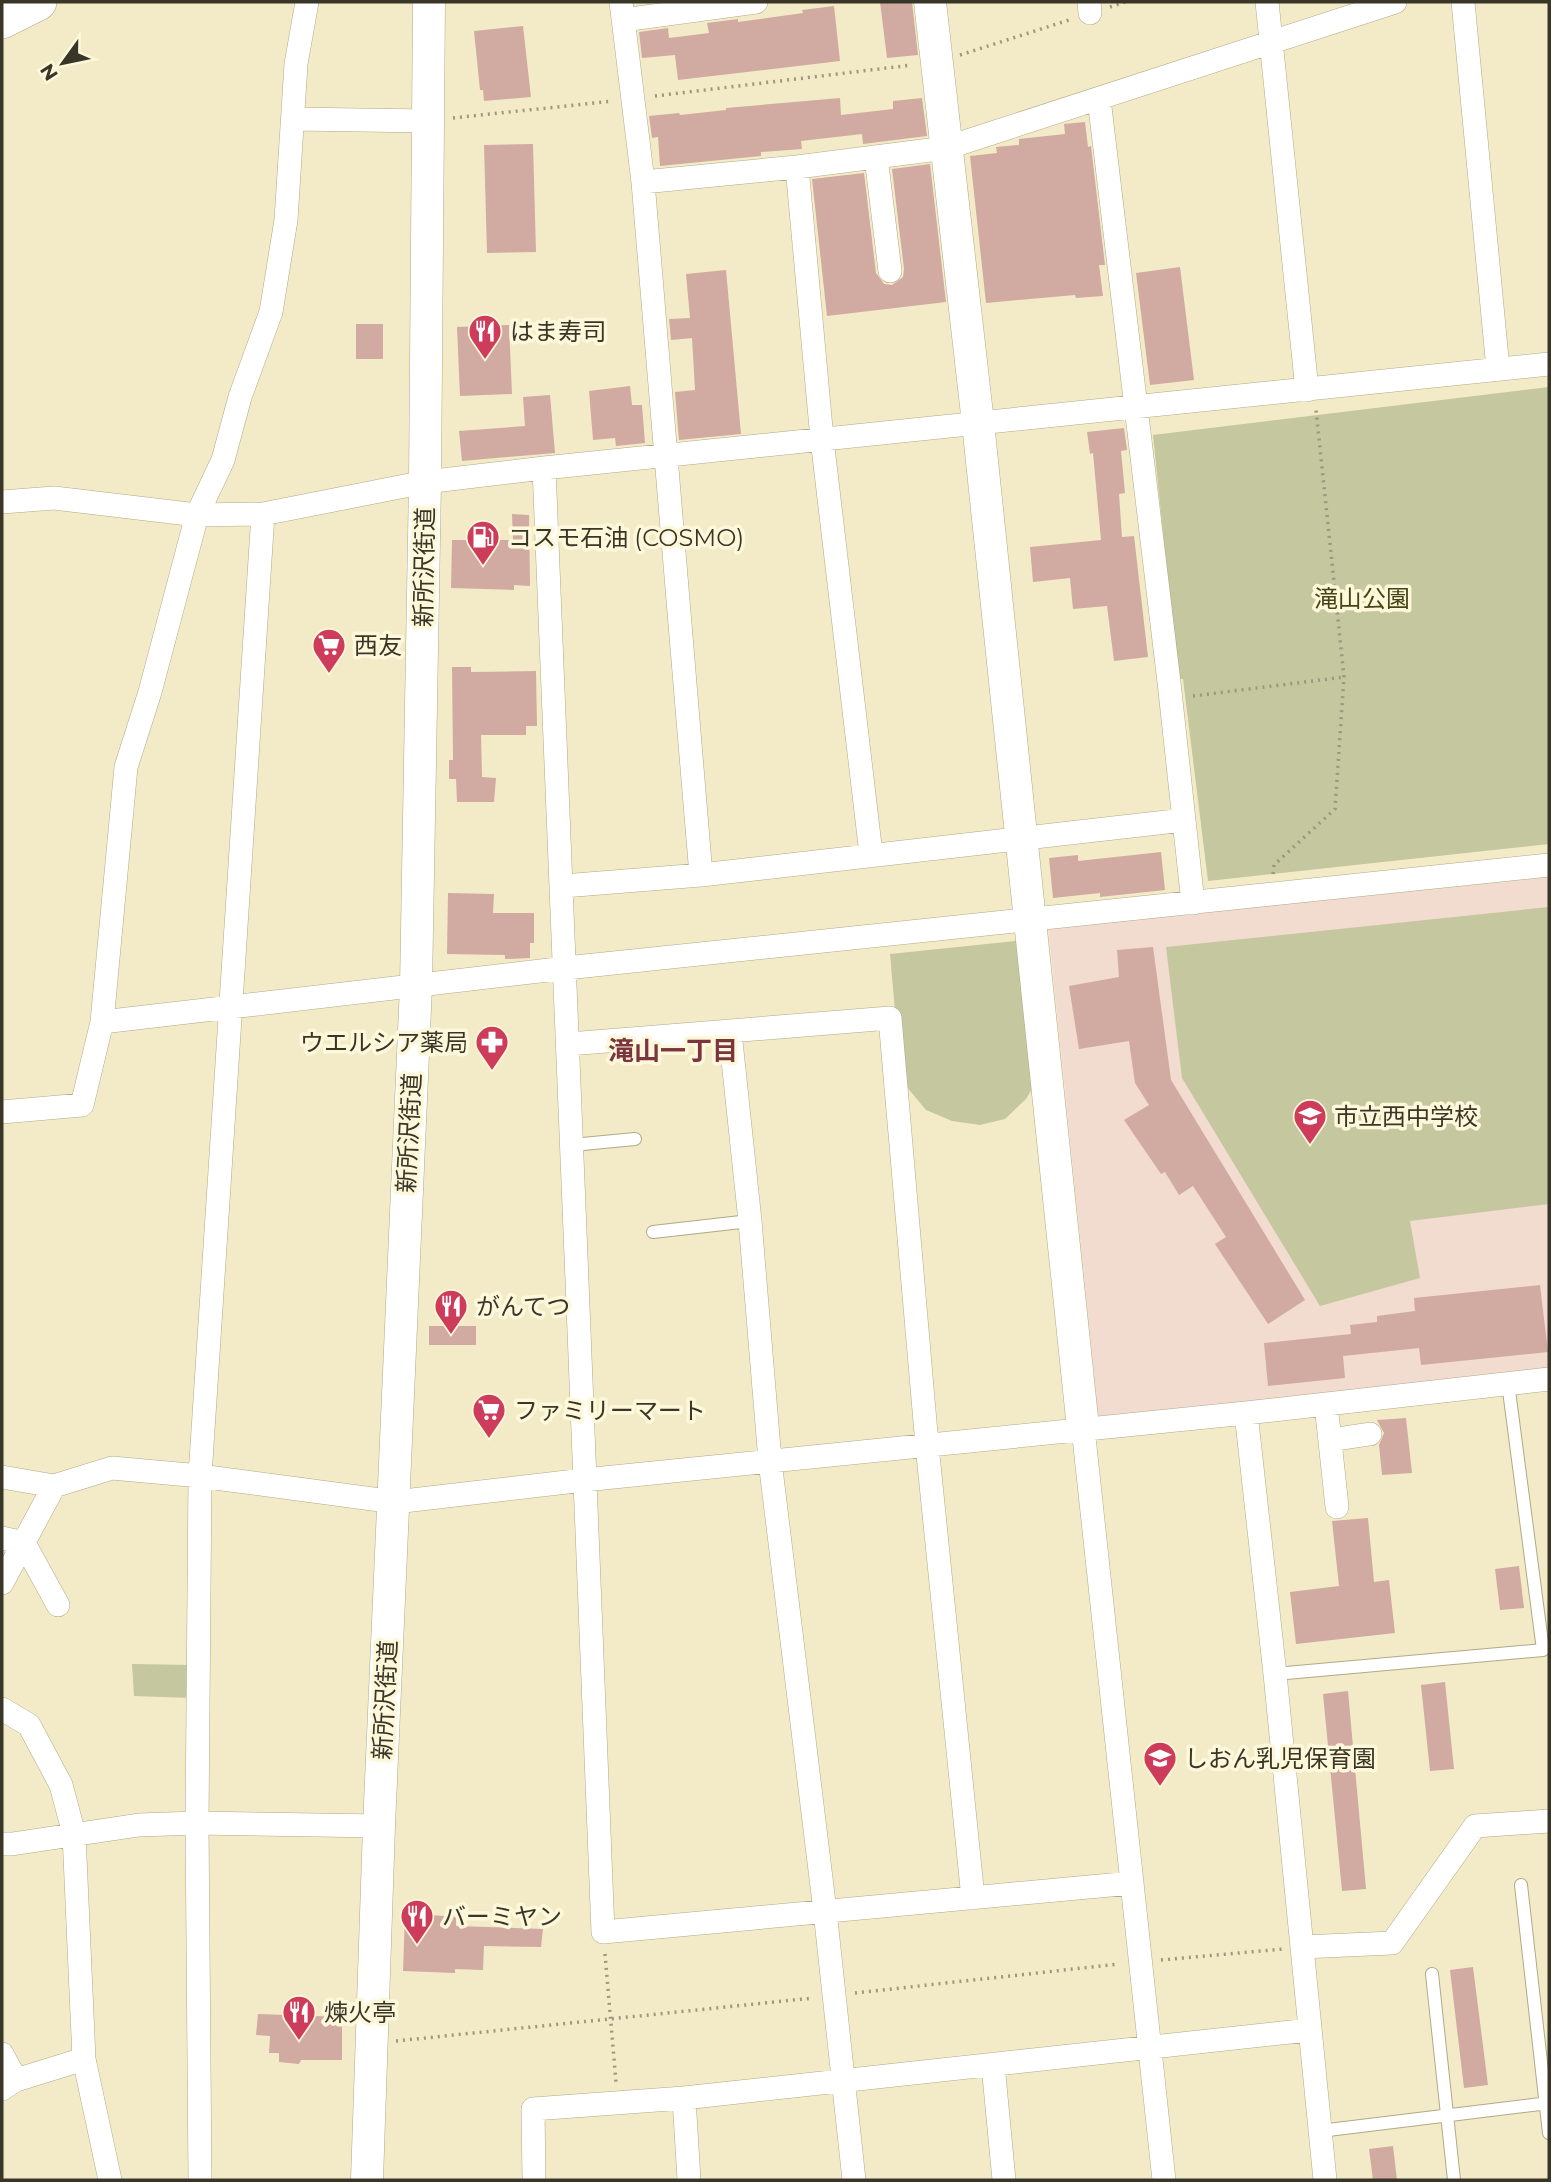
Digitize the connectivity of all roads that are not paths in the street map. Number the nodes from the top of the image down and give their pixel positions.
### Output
1 (38, 2) edge
2 (307, 2) edge
3 (429, 2) edge
4 (756, 2) edge
5 (930, 2) edge
6 (1267, 2) edge
7 (1395, 2) edge
8 (1463, 2) edge
9 (622, 11) edge
10 (2, 20) edge
11 (1271, 43) junction
12 (1099, 99) junction
13 (293, 119) junction
14 (428, 121) junction
15 (946, 148) junction
16 (876, 157) junction
17 (797, 167) junction
18 (643, 182) junction
19 (890, 271) dead end
20 (1549, 364) edge
21 (1498, 369) junction
22 (1310, 390) junction
23 (1137, 407) junction
24 (978, 424) junction
25 (822, 439) junction
26 (666, 456) junction
27 (544, 468) junction
28 (425, 482) junction
29 (2, 502) edge
30 (263, 514) junction
31 (198, 515) junction
32 (1184, 820) junction
33 (1020, 838) junction
34 (871, 854) junction
35 (1549, 865) edge
36 (701, 874) junction
37 (563, 886) junction
38 (1192, 903) junction
39 (1028, 919) junction
40 (566, 968) junction
41 (416, 986) junction
42 (231, 1006) junction
43 (102, 1022) junction
44 (730, 1032) junction
45 (569, 1044) junction
46 (2, 1112) edge
47 (635, 1139) dead end
48 (572, 1145) junction
49 (750, 1221) junction
50 (653, 1233) dead end
51 (1549, 1379) edge
52 (1508, 1383) junction
53 (1326, 1404) junction
54 (1246, 1413) junction
55 (1083, 1428) junction
56 (1370, 1434) dead end
57 (1330, 1440) junction
58 (927, 1445) junction
59 (771, 1461) junction
60 (200, 1476) junction
61 (2, 1477) edge
62 (584, 1480) junction
63 (54, 1486) junction
64 (395, 1502) junction
65 (1337, 1507) dead end
66 (13, 1541) edge
67 (2, 1583) edge
68 (58, 1605) dead end
69 (1275, 1674) junction
70 (2, 1709) edge
71 (1549, 1821) edge
72 (197, 1823) junction
73 (379, 1826) junction
74 (74, 1834) junction
75 (2, 1844) edge
76 (1132, 1883) junction
77 (1521, 1885) dead end
78 (973, 1898) junction
79 (825, 1911) junction
80 (1302, 1947) junction
81 (1432, 1974) dead end
82 (1309, 2030) junction
83 (1150, 2048) junction
84 (2, 2054) edge
85 (84, 2059) junction
86 (993, 2065) junction
87 (843, 2081) junction
88 (9, 2085) edge
89 (684, 2098) junction
90 (1548, 2104) edge
91 (1447, 2116) junction
92 (1320, 2131) junction
93 (1549, 2133) edge
94 (110, 2180) edge
95 (200, 2180) edge
96 (367, 2180) edge
97 (534, 2180) edge
98 (689, 2180) edge
99 (854, 2180) edge
100 (1004, 2180) edge
101 (1164, 2180) edge
102 (1325, 2180) edge
103 (1454, 2180) edge

1 - 10 main road
2 - 13 street
3 - 14 street, 新所沢街道
4 - 9 street
5 - 15 street
6 - 11 street
7 - 11 street
8 - 21 street
9 - 18 street
11 - 12 street
11 - 22 street
12 - 15 street
12 - 23 street
13 - 14 street
13 - 31 street
14 - 28 street, 新所沢街道
15 - 16 street
15 - 24 street
16 - 17 street
16 - 19 street
17 - 18 street
17 - 25 street
18 - 26 street
20 - 21 street
21 - 22 street
22 - 23 street
23 - 24 street
23 - 32 street
24 - 25 street
24 - 33 street
25 - 26 street
25 - 34 street
26 - 27 street
26 - 36 street
27 - 28 street
27 - 37 street
28 - 30 street
28 - 41 street, 新所沢街道
29 - 31 street
30 - 31 street
30 - 42 street
31 - 43 street
32 - 33 street
32 - 38 street
33 - 34 street
33 - 39 street
34 - 36 street
35 - 38 street
36 - 37 street
37 - 40 street
38 - 39 street
39 - 40 street
39 - 55 street
40 - 41 street
40 - 45 street
41 - 42 street
41 - 64 street, 新所沢街道
42 - 43 street
42 - 60 street
43 - 46 street
44 - 45 street
44 - 49 street
44 - 58 street
45 - 48 street
47 - 48 lane
48 - 62 street
49 - 50 lane
49 - 59 street
51 - 52 street
52 - 53 street
52 - 69 lane
53 - 54 street
53 - 57 street
54 - 55 street
54 - 69 street
55 - 58 street
55 - 76 street
56 - 57 street
57 - 65 street
58 - 59 street
58 - 78 street
59 - 62 street
59 - 79 street
60 - 63 street
60 - 64 street
60 - 72 street
61 - 63 street
62 - 64 street
62 - 79 street
63 - 66 street
64 - 73 street, 新所沢街道
66 - 67 street
66 - 68 street
69 - 80 street
70 - 74 street
71 - 80 street
72 - 73 street
72 - 74 street
72 - 95 street
73 - 96 street, 新所沢街道
74 - 75 street
74 - 85 street
76 - 78 street
76 - 83 street
77 - 90 lane
78 - 79 street
79 - 87 street
80 - 82 street
81 - 91 lane
82 - 83 street
82 - 92 street
83 - 86 street
83 - 101 street
84 - 88 street
85 - 88 street
85 - 94 street
86 - 87 street
86 - 100 street
87 - 89 street
87 - 99 street
89 - 97 street
89 - 98 street
90 - 91 lane
90 - 93 lane
91 - 92 lane
91 - 103 lane
92 - 102 street

